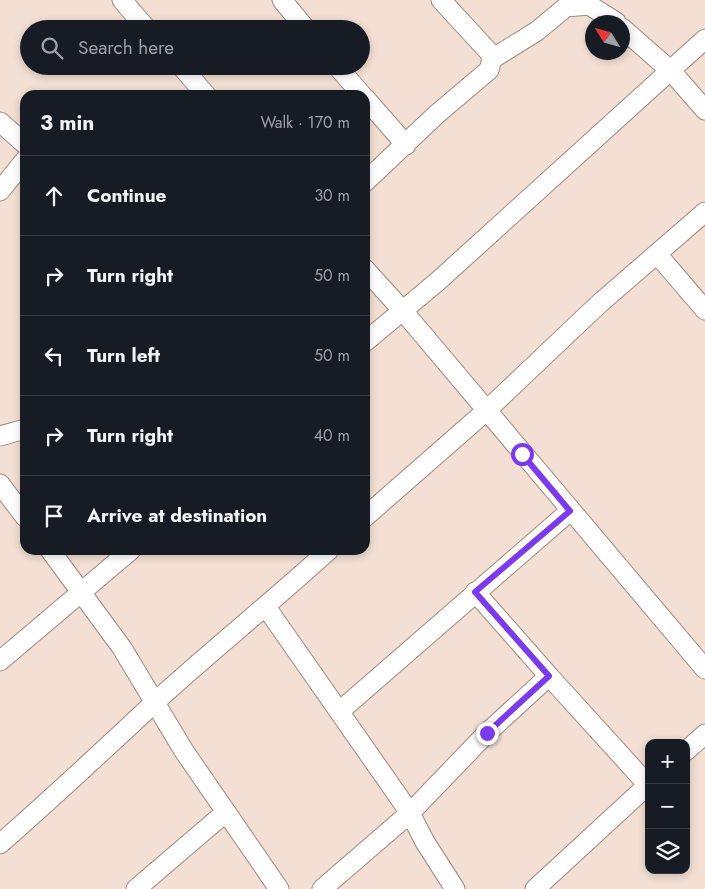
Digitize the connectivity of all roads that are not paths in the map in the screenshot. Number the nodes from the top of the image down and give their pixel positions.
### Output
1 (122, 0) edge
2 (282, 0) edge
3 (441, 0) edge
4 (590, 2) edge
5 (607, 15) edge
6 (139, 20) edge
7 (299, 20) edge
8 (630, 35) edge
9 (705, 39) edge
10 (492, 59) junction
11 (671, 71) junction
12 (188, 75) edge
13 (345, 75) edge
14 (202, 90) edge
15 (358, 90) edge
16 (370, 104) edge
17 (705, 110) edge
18 (0, 122) edge
19 (20, 140) edge
20 (406, 144) junction
21 (20, 166) edge
22 (370, 177) edge
23 (0, 191) edge
24 (705, 212) edge
25 (656, 254) junction
26 (370, 275) edge
27 (705, 310) edge
28 (403, 311) junction
29 (370, 338) edge
30 (486, 412) junction
31 (20, 430) edge
32 (0, 436) edge
33 (0, 484) edge
34 (20, 510) edge
35 (570, 511) junction
36 (370, 513) edge
37 (54, 555) edge
38 (125, 555) edge
39 (324, 555) edge
40 (475, 592) junction
41 (82, 593) junction
42 (266, 608) junction
43 (0, 661) edge
44 (705, 669) edge
45 (549, 676) junction
46 (155, 703) junction
47 (340, 711) junction
48 (705, 734) edge
49 (690, 747) edge
50 (645, 781) edge
51 (645, 787) edge
52 (226, 812) junction
53 (410, 813) junction
54 (0, 844) edge
55 (136, 889) edge
56 (278, 889) edge
57 (322, 889) edge
58 (455, 889) edge
59 (535, 889) edge

1 - 6 street
2 - 7 street
3 - 10 street
4 - 5 street
4 - 10 street
8 - 11 street
9 - 11 street
10 - 20 street
11 - 17 street
11 - 28 street
12 - 14 street
13 - 15 street
16 - 20 street
18 - 19 street
20 - 22 street
21 - 23 street
24 - 25 street
25 - 27 street
25 - 30 street
26 - 28 street
28 - 29 street
28 - 30 street
30 - 35 street
30 - 36 street
31 - 32 street
33 - 34 street
35 - 40 street
35 - 44 street
37 - 41 street
38 - 41 street
39 - 42 street
40 - 45 street
40 - 47 street
41 - 43 street
41 - 46 street
42 - 46 street
42 - 47 street
45 - 50 street
45 - 53 street
46 - 52 street
46 - 54 street
47 - 53 street
48 - 49 street
51 - 59 street
52 - 55 street
52 - 56 street
53 - 57 street
53 - 58 street

